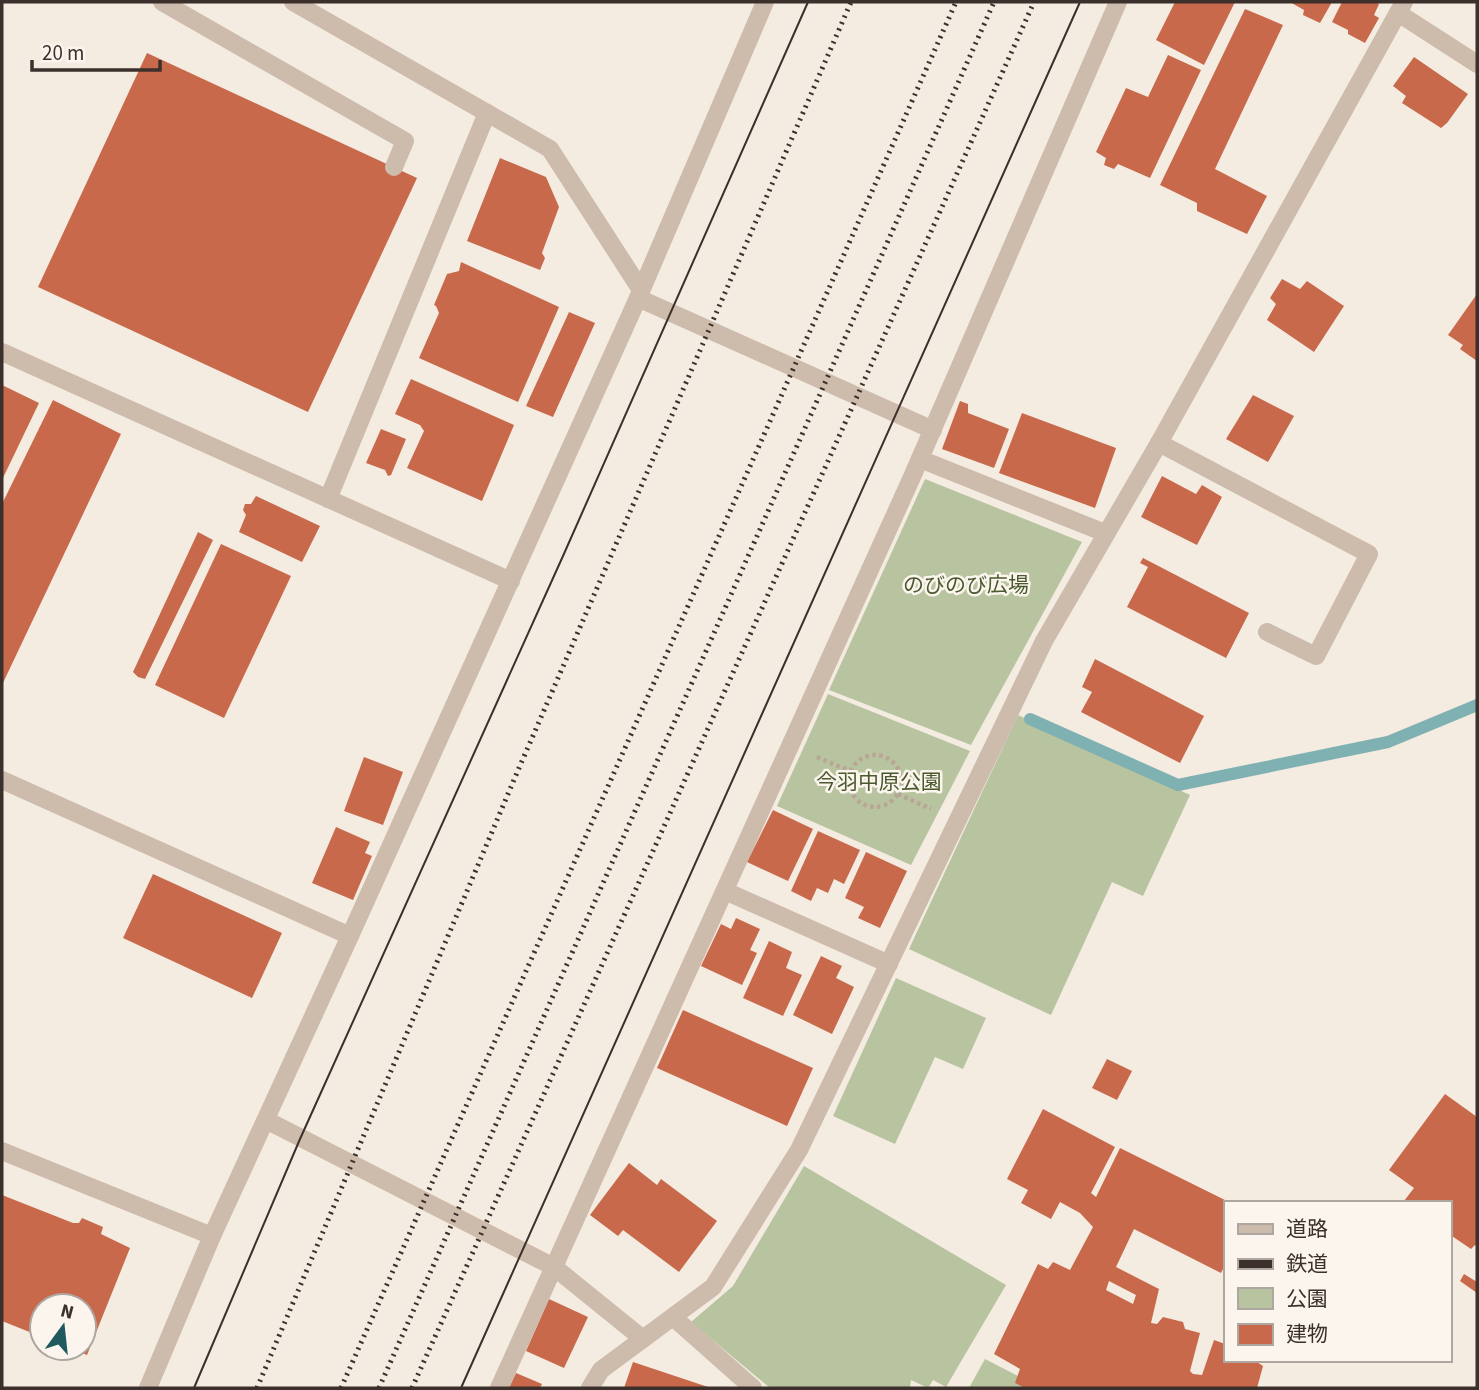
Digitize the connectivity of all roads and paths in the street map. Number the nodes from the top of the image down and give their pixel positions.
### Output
1 (162, 2) edge
2 (293, 2) edge
3 (765, 2) edge
4 (1118, 2) edge
5 (1401, 7) edge
6 (1477, 64) edge
7 (487, 113) junction
8 (394, 167) dead end
9 (639, 294) junction
10 (2, 352) edge
11 (933, 430) junction
12 (1159, 443) junction
13 (920, 460) junction
14 (328, 499) junction
15 (1105, 533) junction
16 (511, 581) junction
17 (1267, 632) dead end
18 (2, 780) edge
19 (848, 780) joint
20 (725, 891) junction
21 (350, 936) junction
22 (888, 964) junction
23 (266, 1120) junction
24 (2, 1151) edge
25 (212, 1236) junction
26 (554, 1267) junction
27 (673, 1317) junction
28 (643, 1339) junction
29 (149, 1388) edge
30 (499, 1388) edge
31 (590, 1388) edge
32 (753, 1388) edge

1 - 8 street
2 - 7 street
3 - 9 street
4 - 11 street
5 - 6 street
5 - 12 street
7 - 9 street
7 - 14 street
9 - 11 street
9 - 16 street
10 - 14 street
11 - 13 street
12 - 15 street
12 - 17 street
13 - 15 street
13 - 20 street
14 - 16 street
15 - 22 street
16 - 21 street
18 - 21 street
19 - 19 path
20 - 22 street
20 - 26 street
21 - 23 street
22 - 27 street
23 - 25 street
23 - 26 street
24 - 25 street
25 - 29 street
26 - 28 street
26 - 30 street
27 - 28 street
27 - 32 street
28 - 31 street

